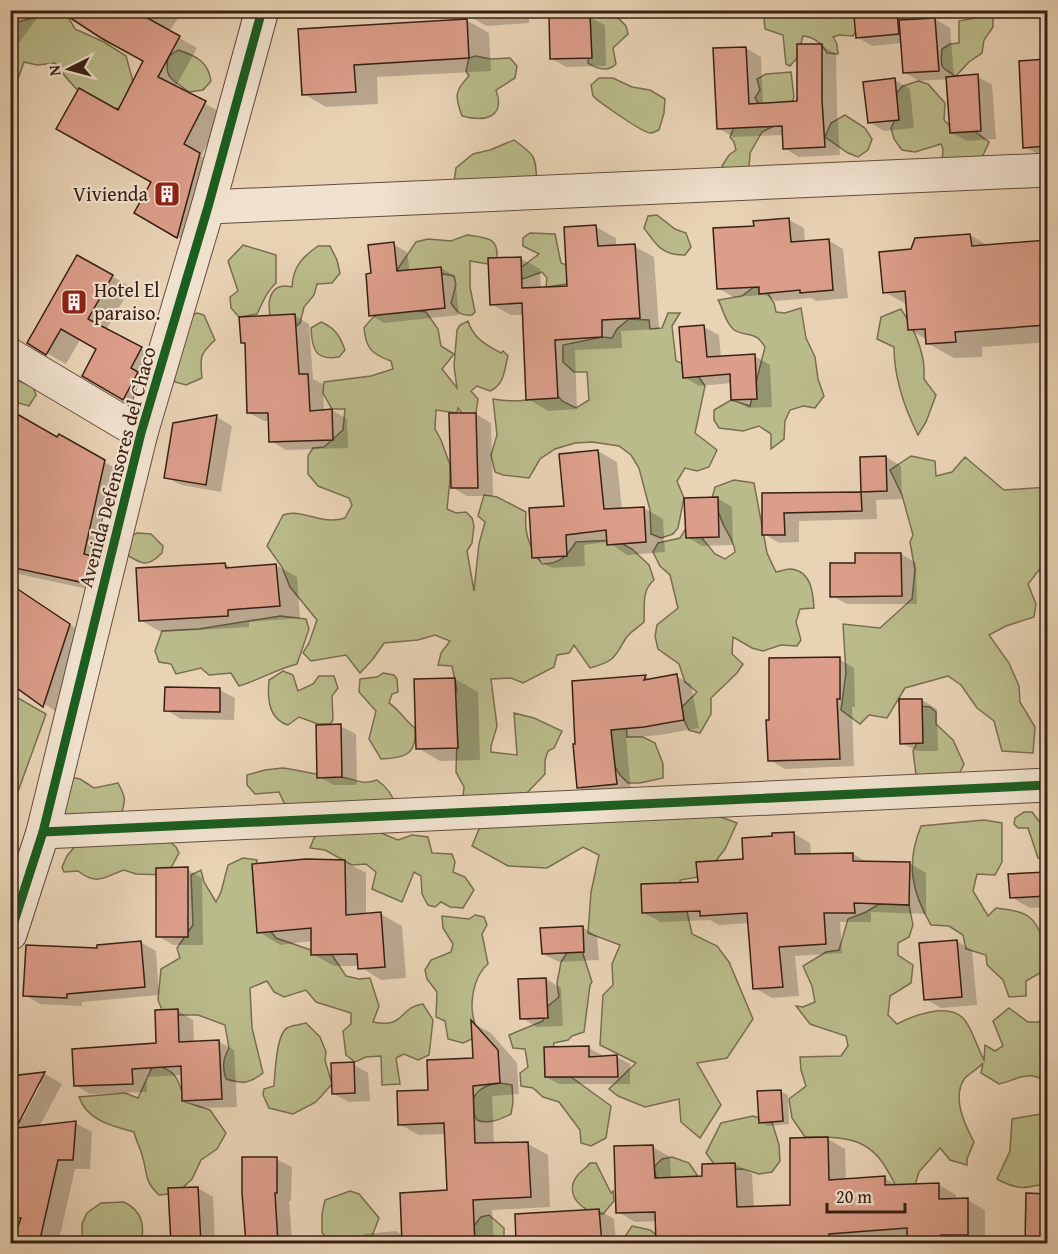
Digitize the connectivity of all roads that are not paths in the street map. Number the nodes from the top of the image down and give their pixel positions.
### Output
1 (262, 10) edge
2 (1047, 170) edge
3 (208, 207) junction
4 (10, 355) edge
5 (141, 433) junction
6 (1047, 785) edge
7 (43, 832) junction
8 (10, 934) edge

1 - 3 street, Avenida Defensores del Chaco
2 - 3 street
3 - 5 street, Avenida Defensores del Chaco
4 - 5 street
5 - 7 street, Avenida Defensores del Chaco
6 - 7 street
7 - 8 street, Avenida Defensores del Chaco

